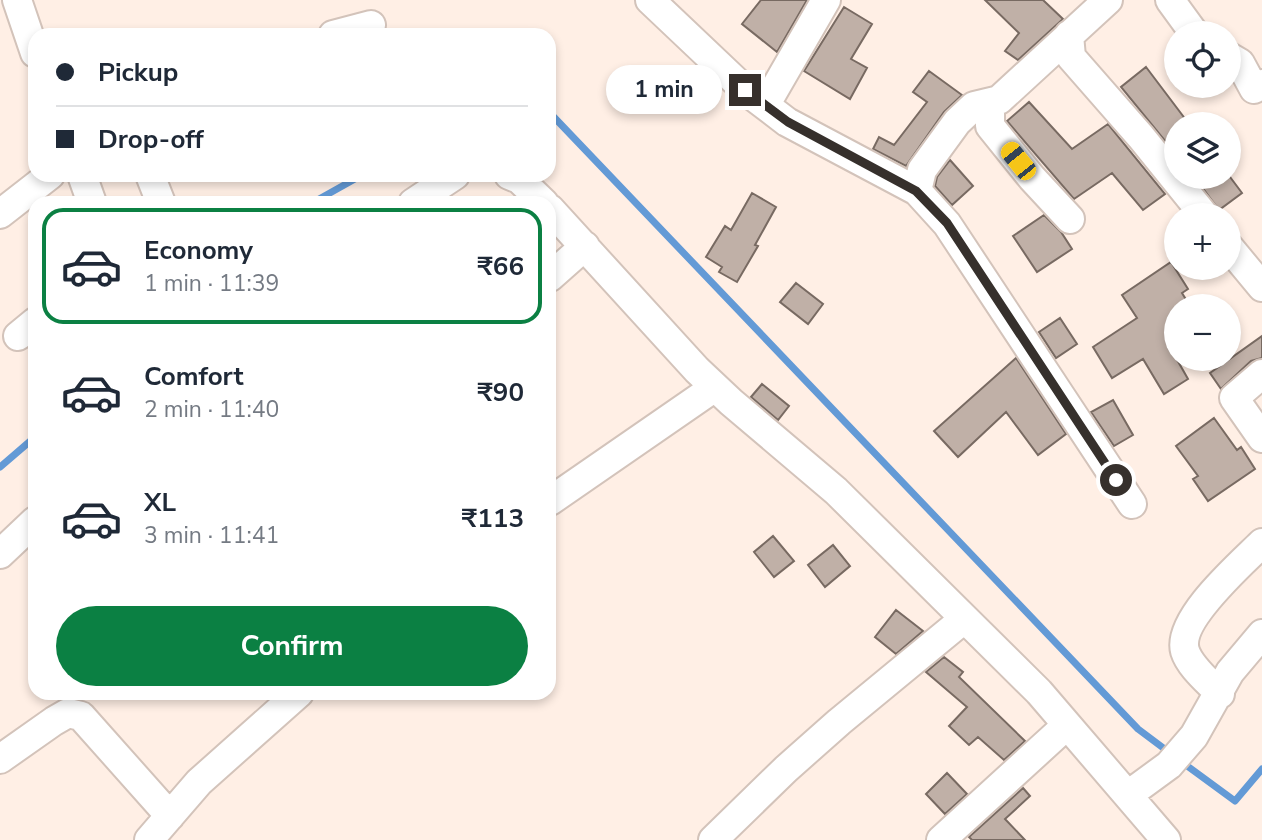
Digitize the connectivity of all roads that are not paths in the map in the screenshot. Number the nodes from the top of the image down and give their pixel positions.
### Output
1 (17, 0) edge
2 (650, 0) edge
3 (826, 0) edge
4 (1108, 0) edge
5 (1170, 0) edge
6 (1185, 21) edge
7 (371, 25) dead end
8 (360, 28) edge
9 (28, 32) edge
10 (1069, 35) junction
11 (1241, 65) edge
12 (1262, 84) edge
13 (990, 103) junction
14 (766, 104) junction
15 (41, 182) edge
16 (444, 182) edge
17 (522, 182) edge
18 (916, 191) junction
19 (424, 196) edge
20 (537, 196) edge
21 (1194, 203) edge
22 (0, 214) edge
23 (556, 215) edge
24 (1070, 219) dead end
25 (585, 246) junction
26 (1241, 262) edge
27 (556, 272) edge
28 (1262, 287) edge
29 (1262, 374) edge
30 (715, 387) junction
31 (1262, 439) edge
32 (556, 497) edge
33 (1132, 504) dead end
34 (28, 528) edge
35 (1262, 543) edge
36 (0, 554) edge
37 (964, 619) junction
38 (1262, 634) edge
39 (1220, 694) junction
40 (291, 700) edge
41 (1067, 725) junction
42 (0, 759) edge
43 (1128, 796) junction
44 (170, 816) junction
45 (1150, 835) edge
46 (149, 840) edge
47 (713, 840) edge
48 (941, 840) edge

1 - 9 street
2 - 14 street
3 - 14 street
4 - 10 street
5 - 6 street
7 - 8 street
10 - 13 street
10 - 21 street
11 - 12 street
13 - 18 street
13 - 24 street
14 - 18 street
15 - 22 street
16 - 19 street
17 - 20 street
18 - 33 street
23 - 25 street
25 - 27 street
25 - 30 street
26 - 28 street
29 - 31 street
30 - 32 street
30 - 37 street
34 - 36 street
35 - 39 street
37 - 41 street
37 - 47 street
38 - 39 street
39 - 43 street
40 - 44 street
41 - 43 street
41 - 48 street
42 - 44 street
43 - 45 street
44 - 46 street

